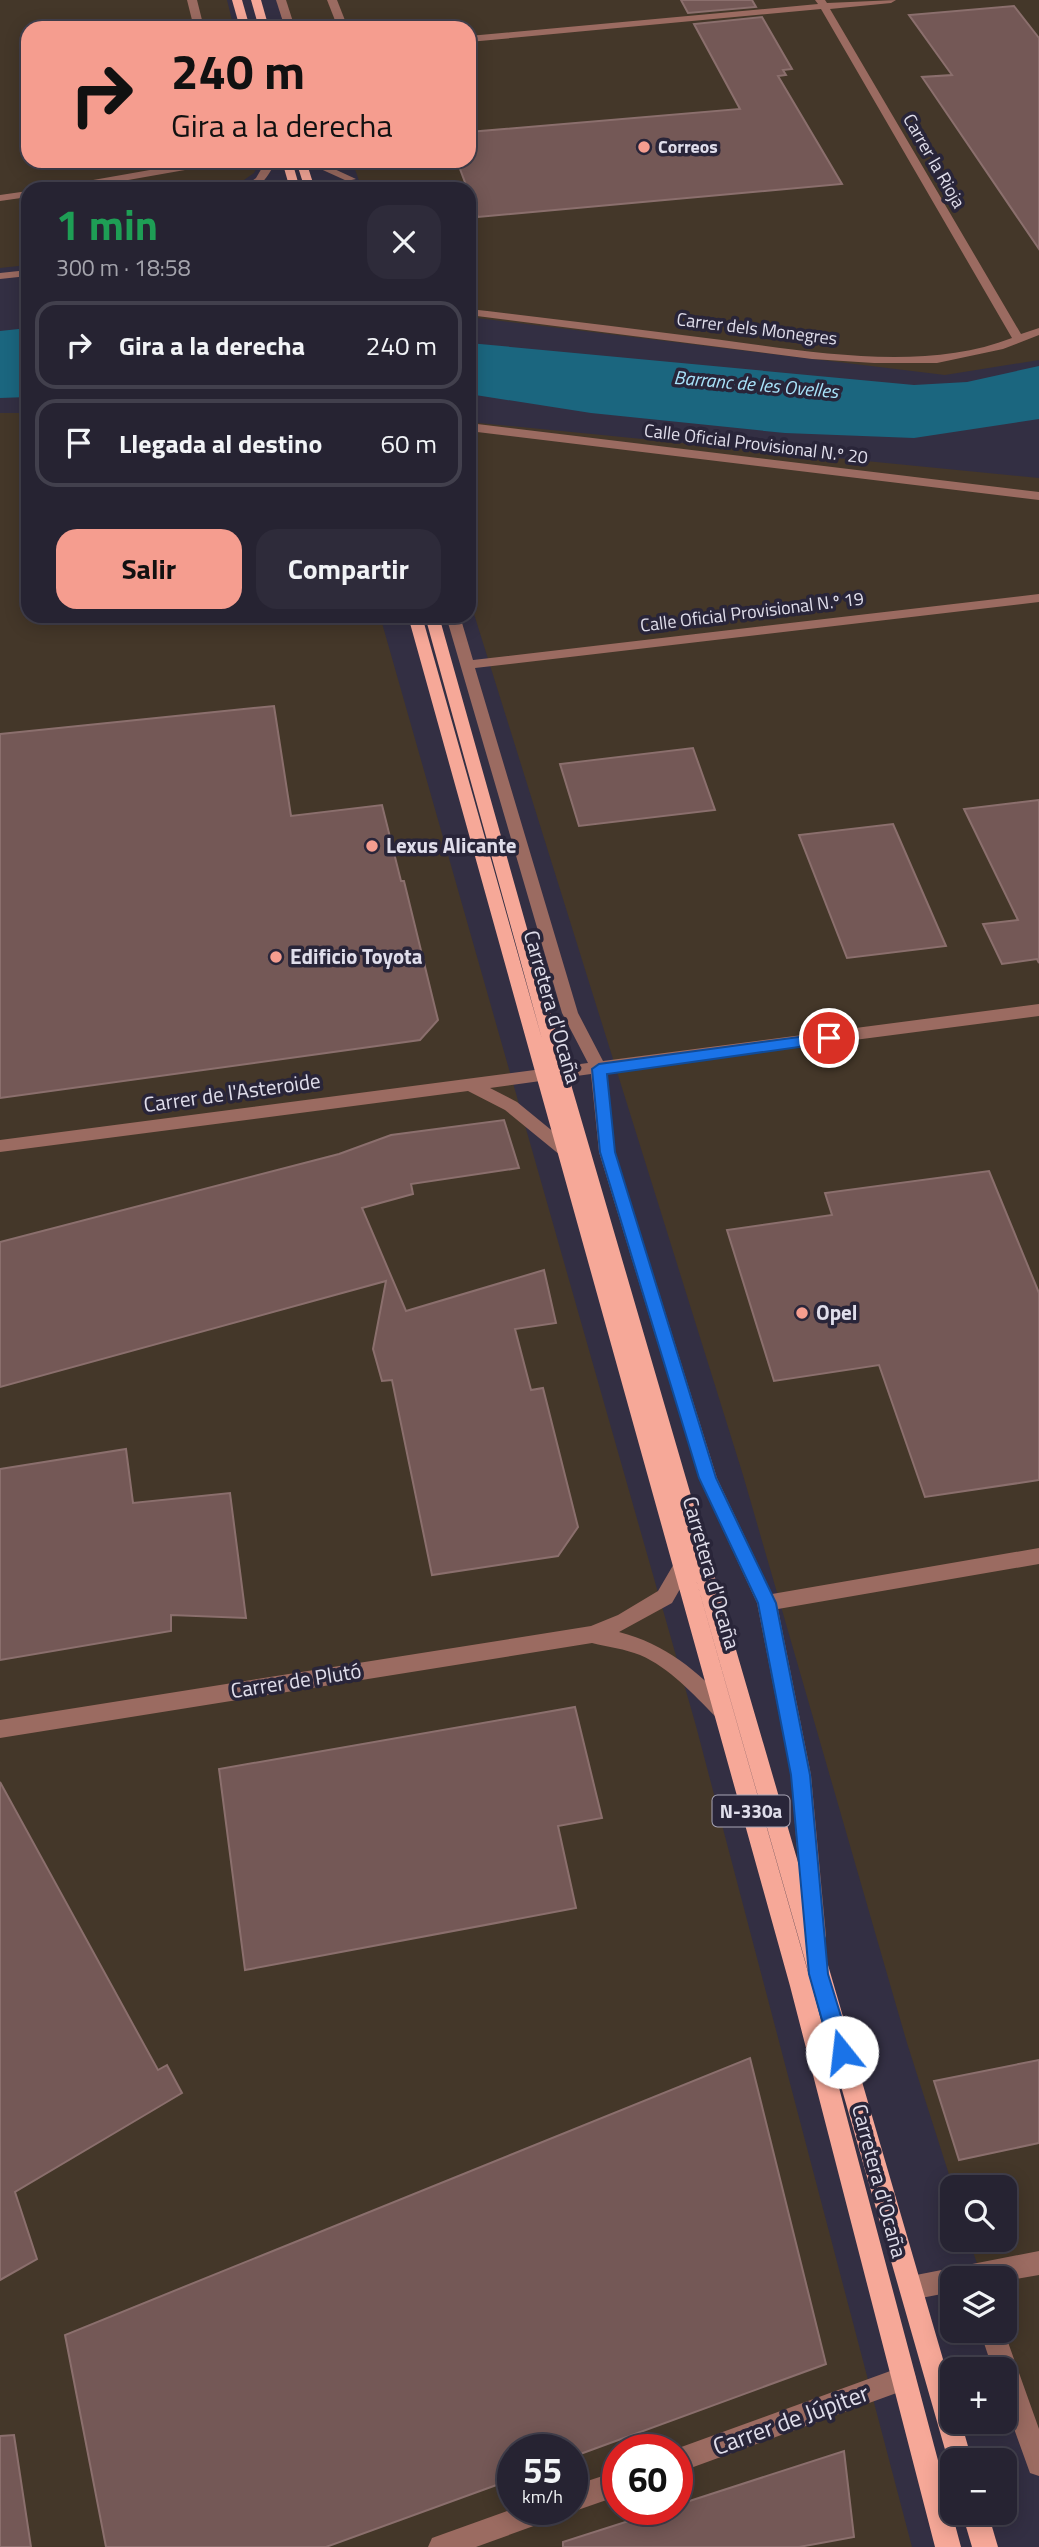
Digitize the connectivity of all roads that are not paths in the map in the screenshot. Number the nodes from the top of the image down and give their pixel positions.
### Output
1 (192, 0) edge
2 (237, 0) edge
3 (256, 0) edge
4 (281, 0) edge
5 (332, 0) edge
6 (891, 0) edge
7 (822, 3) edge
8 (196, 21) edge
9 (244, 21) edge
10 (262, 21) edge
11 (288, 21) edge
12 (340, 21) edge
13 (476, 38) edge
14 (179, 168) edge
15 (267, 168) edge
16 (323, 168) edge
17 (329, 168) edge
18 (334, 173) junction
19 (99, 182) edge
20 (257, 182) edge
21 (359, 182) edge
22 (21, 195) edge
23 (0, 198) edge
24 (21, 274) edge
25 (0, 276) edge
26 (476, 313) edge
27 (1039, 331) edge
28 (1018, 339) junction
29 (476, 428) edge
30 (1039, 496) edge
31 (1039, 598) edge
32 (417, 623) edge
33 (434, 623) edge
34 (455, 623) edge
35 (468, 665) junction
36 (1039, 1010) edge
37 (599, 1069) junction
38 (553, 1076) junction
39 (469, 1084) junction
40 (0, 1146) edge
41 (566, 1151) junction
42 (1039, 1556) edge
43 (682, 1568) junction
44 (767, 1603) junction
45 (592, 1634) junction
46 (723, 1711) junction
47 (0, 1728) edge
48 (818, 1974) junction
49 (1039, 2263) edge
50 (1017, 2267) edge
51 (940, 2283) edge
52 (911, 2288) junction
53 (996, 2343) edge
54 (904, 2378) junction
55 (957, 2448) edge
56 (693, 2455) edge
57 (1039, 2464) edge
58 (502, 2525) edge
59 (979, 2525) edge
60 (441, 2547) edge
61 (948, 2547) edge
62 (985, 2547) edge

1 - 8 street
2 - 9 main road
3 - 10 main road
4 - 11 street
5 - 12 street
6 - 7 street
7 - 13 street
7 - 28 street, Carrer la Rioja
14 - 19 street
15 - 20 street
16 - 18 street
17 - 18 street
18 - 21 street
22 - 23 street
24 - 25 street
26 - 28 street, Carrer dels Monegres
27 - 28 street, Carrer dels Monegres
29 - 30 street, Calle Oficial Provisional N.º 20
31 - 35 street, Calle Oficial Provisional N.º 19
32 - 38 main road, Carretera d'Ocaña / N-330a
33 - 38 main road, Carretera d'Ocaña / N-330a
34 - 35 street, Carretera d'Ocaña
35 - 37 street, Carretera d'Ocaña
36 - 37 street, Carrer de l'Asteroide
37 - 38 street, Carrer de l'Asteroide
37 - 44 street, Carretera d'Ocaña
38 - 39 street, Carrer de l'Asteroide
38 - 41 main road, Carretera d'Ocaña / N-330a
38 - 48 main road, Carretera d'Ocaña / N-330a
39 - 40 street, Carrer de l'Asteroide
39 - 41 street
41 - 43 main road, Carretera d'Ocaña / N-330a
42 - 44 street
43 - 45 street, Carrer de Plutó
43 - 46 main road, Carretera d'Ocaña / N-330a
44 - 48 street, Carretera d'Ocaña
45 - 46 street, Carrer de Plutó
45 - 47 street, Carrer de Plutó
46 - 54 main road, Carretera d'Ocaña / N-330a
48 - 52 main road, Carretera d'Ocaña / N-330a
49 - 50 street
51 - 52 street
52 - 55 main road, Carretera d'Ocaña / N-330a
53 - 57 street
54 - 56 street, Carrer de Júpiter
54 - 61 main road, Carretera d'Ocaña / N-330a
58 - 60 street
59 - 62 main road

